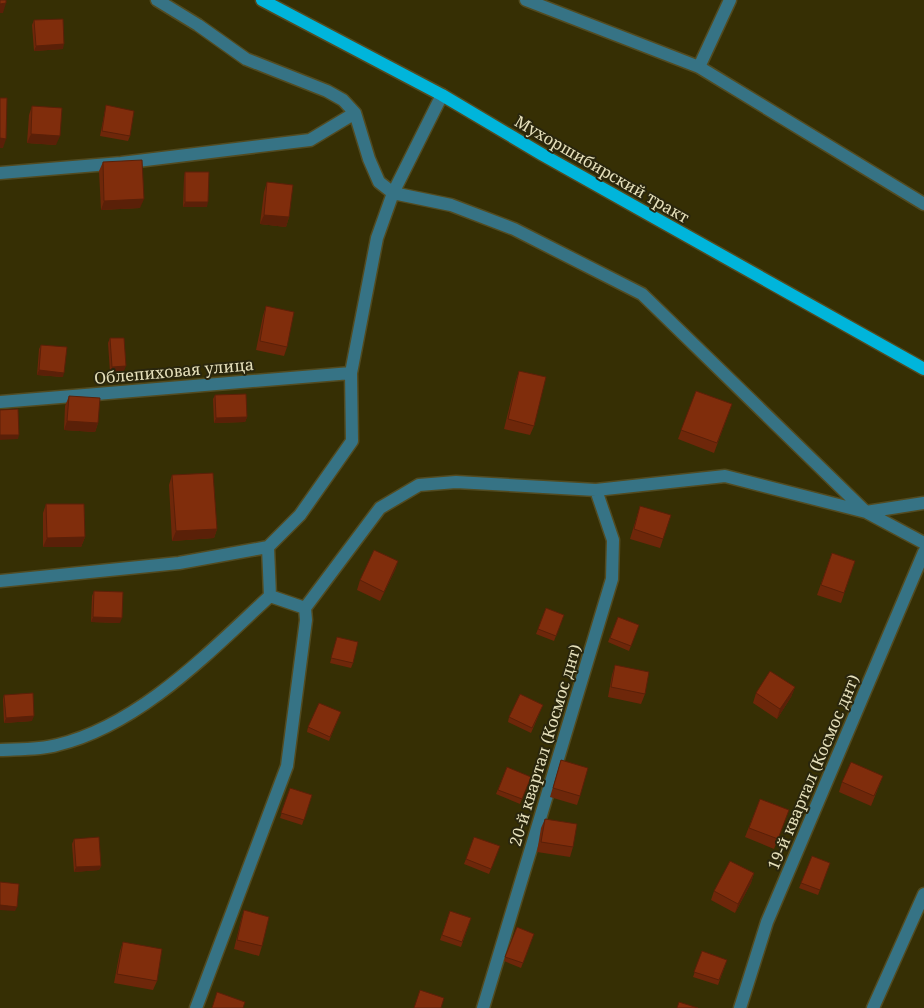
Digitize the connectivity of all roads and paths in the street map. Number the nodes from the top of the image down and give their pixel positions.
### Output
1 (157, 0) edge
2 (262, 0) edge
3 (526, 0) edge
4 (554, 0) edge
5 (730, 0) edge
6 (558, 14) junction
7 (699, 67) junction
8 (442, 95) junction
9 (355, 113) junction
10 (0, 172) edge
11 (393, 193) junction
12 (921, 200) edge
13 (924, 369) edge
14 (351, 373) junction
15 (0, 402) edge
16 (596, 490) junction
17 (924, 502) edge
18 (866, 512) junction
19 (924, 543) edge
20 (268, 546) junction
21 (924, 552) edge
22 (0, 581) edge
23 (270, 596) junction
24 (305, 608) junction
25 (0, 750) edge
26 (924, 894) edge
27 (196, 1008) edge
28 (483, 1008) edge
29 (740, 1008) edge
30 (873, 1008) edge

1 - 9 street
2 - 8 main road, Мухоршибирский тракт
3 - 6 street
4 - 6 street
5 - 7 street
6 - 7 street
7 - 12 street
8 - 11 street
8 - 13 main road, Мухоршибирский тракт
9 - 10 street
9 - 11 street
11 - 14 street
11 - 18 street
14 - 15 street, Облепиховая улица
14 - 20 street
16 - 18 street
16 - 24 street
16 - 28 street, 20-й квартал (Космос днт)
17 - 18 street
18 - 19 street
20 - 22 street
20 - 23 street
21 - 29 street, 19-й квартал (Космос днт)
23 - 24 street
23 - 25 street
24 - 27 street
26 - 30 street

